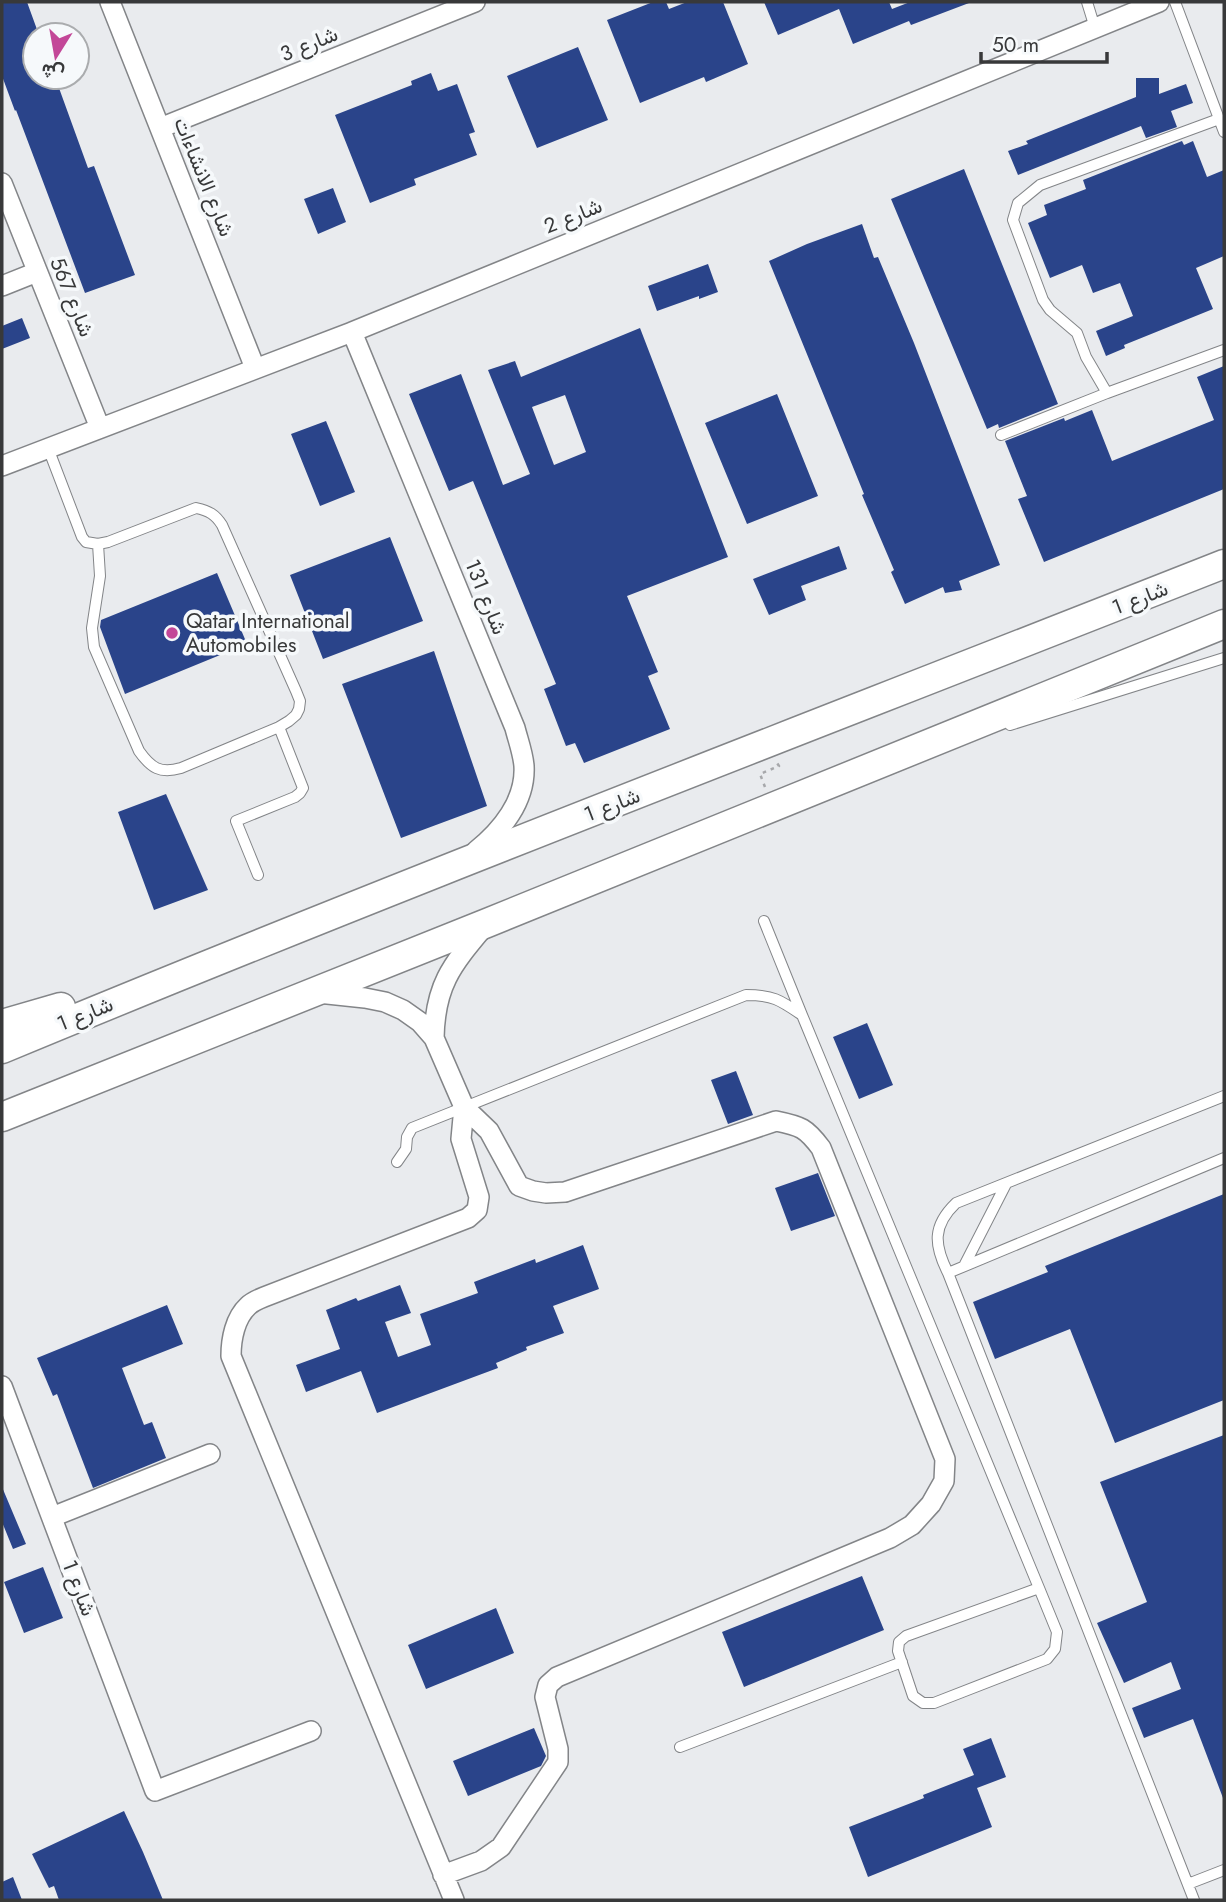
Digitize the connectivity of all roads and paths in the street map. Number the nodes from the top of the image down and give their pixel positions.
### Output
1 (110, 2) edge
2 (475, 2) edge
3 (1087, 2) edge
4 (1156, 2) edge
5 (1175, 2) edge
6 (1095, 28) junction
7 (1219, 119) junction
8 (160, 128) junction
9 (1224, 132) edge
10 (2, 183) edge
11 (37, 272) junction
12 (2, 286) edge
13 (352, 332) junction
14 (1224, 350) edge
15 (256, 368) junction
16 (1107, 393) junction
17 (100, 428) junction
18 (1001, 435) dead end
19 (48, 448) junction
20 (2, 466) edge
21 (98, 544) junction
22 (1224, 565) edge
23 (1224, 624) edge
24 (1224, 658) edge
25 (279, 727) junction
26 (769, 743) junction
27 (876, 765) junction
28 (773, 806) junction
29 (457, 866) junction
30 (258, 875) dead end
31 (764, 921) dead end
32 (487, 923) junction
33 (314, 992) junction
34 (133, 994) junction
35 (802, 1015) junction
36 (2, 1024) edge
37 (434, 1038) junction
38 (2, 1049) edge
39 (1224, 1096) edge
40 (464, 1107) junction
41 (2, 1117) edge
42 (1224, 1158) edge
43 (397, 1162) dead end
44 (1006, 1184) junction
45 (964, 1266) junction
46 (948, 1273) junction
47 (2, 1386) edge
48 (210, 1454) dead end
49 (52, 1517) junction
50 (1039, 1588) junction
51 (902, 1662) junction
52 (311, 1731) dead end
53 (680, 1747) dead end
54 (1224, 1870) edge
55 (443, 1875) junction
56 (1188, 1884) junction
57 (454, 1900) edge
58 (1194, 1900) edge

1 - 8 street, شارع الانشاءات
2 - 8 street, شارع 3
3 - 6 lane
4 - 6 street, شارع 2
5 - 7 lane
6 - 13 street, شارع 2
7 - 9 lane
7 - 16 lane
8 - 15 street, شارع الانشاءات
10 - 11 street, شارع 567
11 - 12 street
11 - 17 street, شارع 567
13 - 15 street, شارع 2
13 - 29 street, شارع 131
14 - 16 lane
15 - 17 street, شارع 2
16 - 18 lane
17 - 19 street, شارع 2
19 - 20 street, شارع 2
19 - 21 lane
21 - 25 lane
21 - 25 lane
22 - 26 street, شارع 1
23 - 27 street
24 - 27 lane
25 - 30 lane
26 - 28 path
26 - 29 street, شارع 1
27 - 28 street
28 - 32 street
29 - 34 street, شارع 1
31 - 35 lane
32 - 33 street
32 - 37 street
33 - 37 street
33 - 41 street
34 - 36 street
34 - 38 street, شارع 1
35 - 40 lane
35 - 50 lane
37 - 40 street
39 - 44 lane
40 - 43 lane
40 - 55 street
40 - 55 street
42 - 45 lane
44 - 45 lane
44 - 46 lane
45 - 46 lane
46 - 56 lane
47 - 49 street, شارع 1
48 - 49 street
49 - 52 street, شارع 1
50 - 51 lane
50 - 51 lane
51 - 53 lane
54 - 56 lane
55 - 57 street
56 - 58 lane

